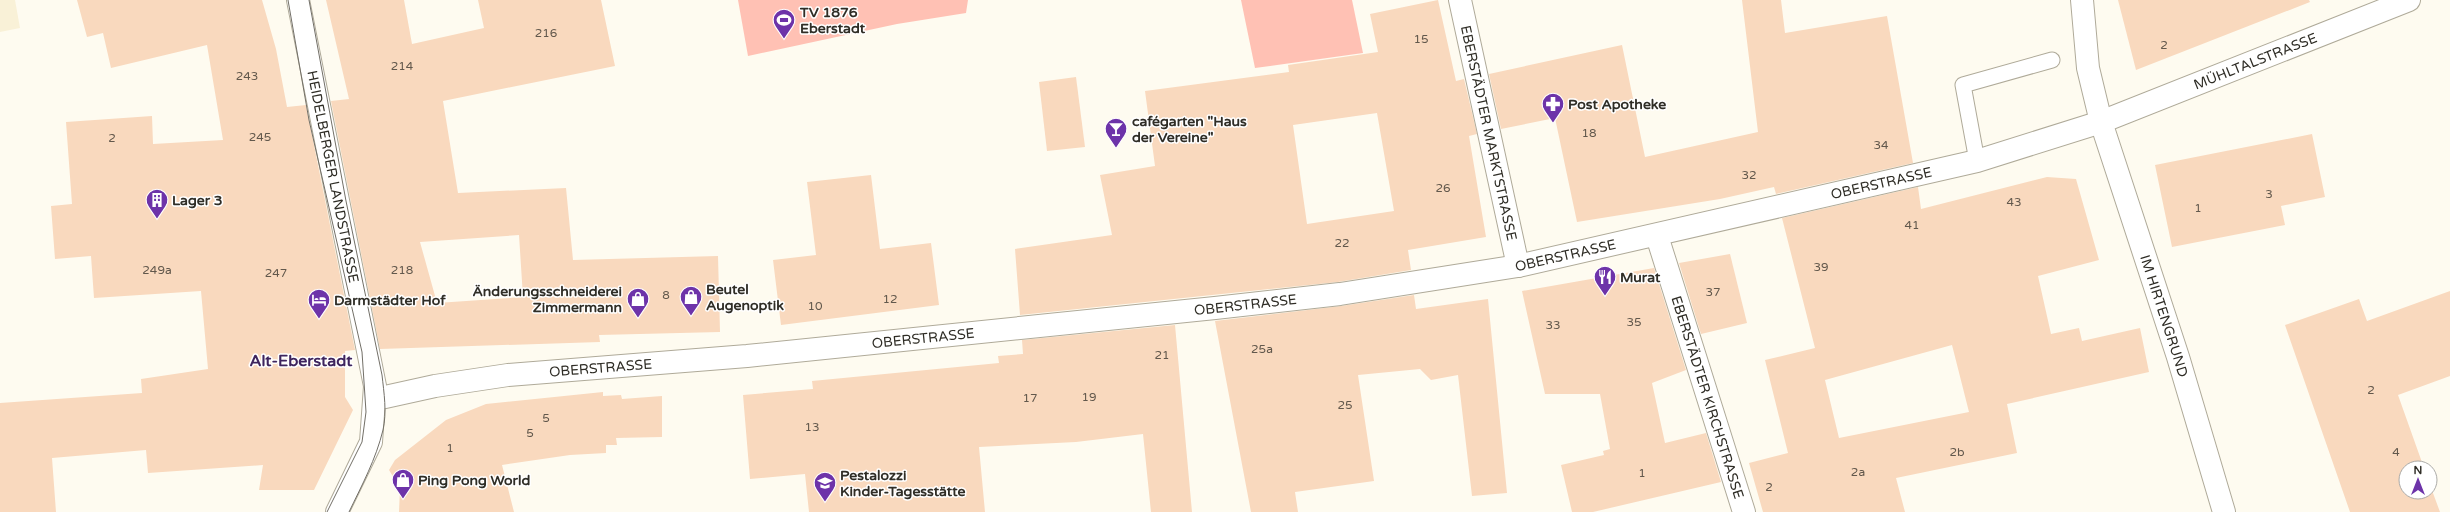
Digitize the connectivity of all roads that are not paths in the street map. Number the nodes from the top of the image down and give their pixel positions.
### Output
1 (298, 0) edge
2 (1460, 0) edge
3 (2082, 0) edge
4 (2409, 0) edge
5 (2052, 60) dead end
6 (2101, 122) junction
7 (1977, 161) junction
8 (1657, 236) junction
9 (1518, 266) junction
10 (376, 399) junction
11 (337, 512) edge
12 (1744, 512) edge
13 (2224, 512) edge

1 - 10 street, HEIDELBERGER LANDSTRASSE
2 - 9 street, EBERSTÄDTER MARKTSTRASSE
3 - 6 street, IM HIRTENGRUND
4 - 6 street, MÜHLTALSTRASSE
5 - 7 lane
6 - 7 street, OBERSTRASSE
6 - 13 street, IM HIRTENGRUND
7 - 8 street, OBERSTRASSE
8 - 9 street, OBERSTRASSE
8 - 12 street, EBERSTÄDTER KIRCHSTRASSE
9 - 10 street, OBERSTRASSE
10 - 11 street, HEIDELBERGER LANDSTRASSE

